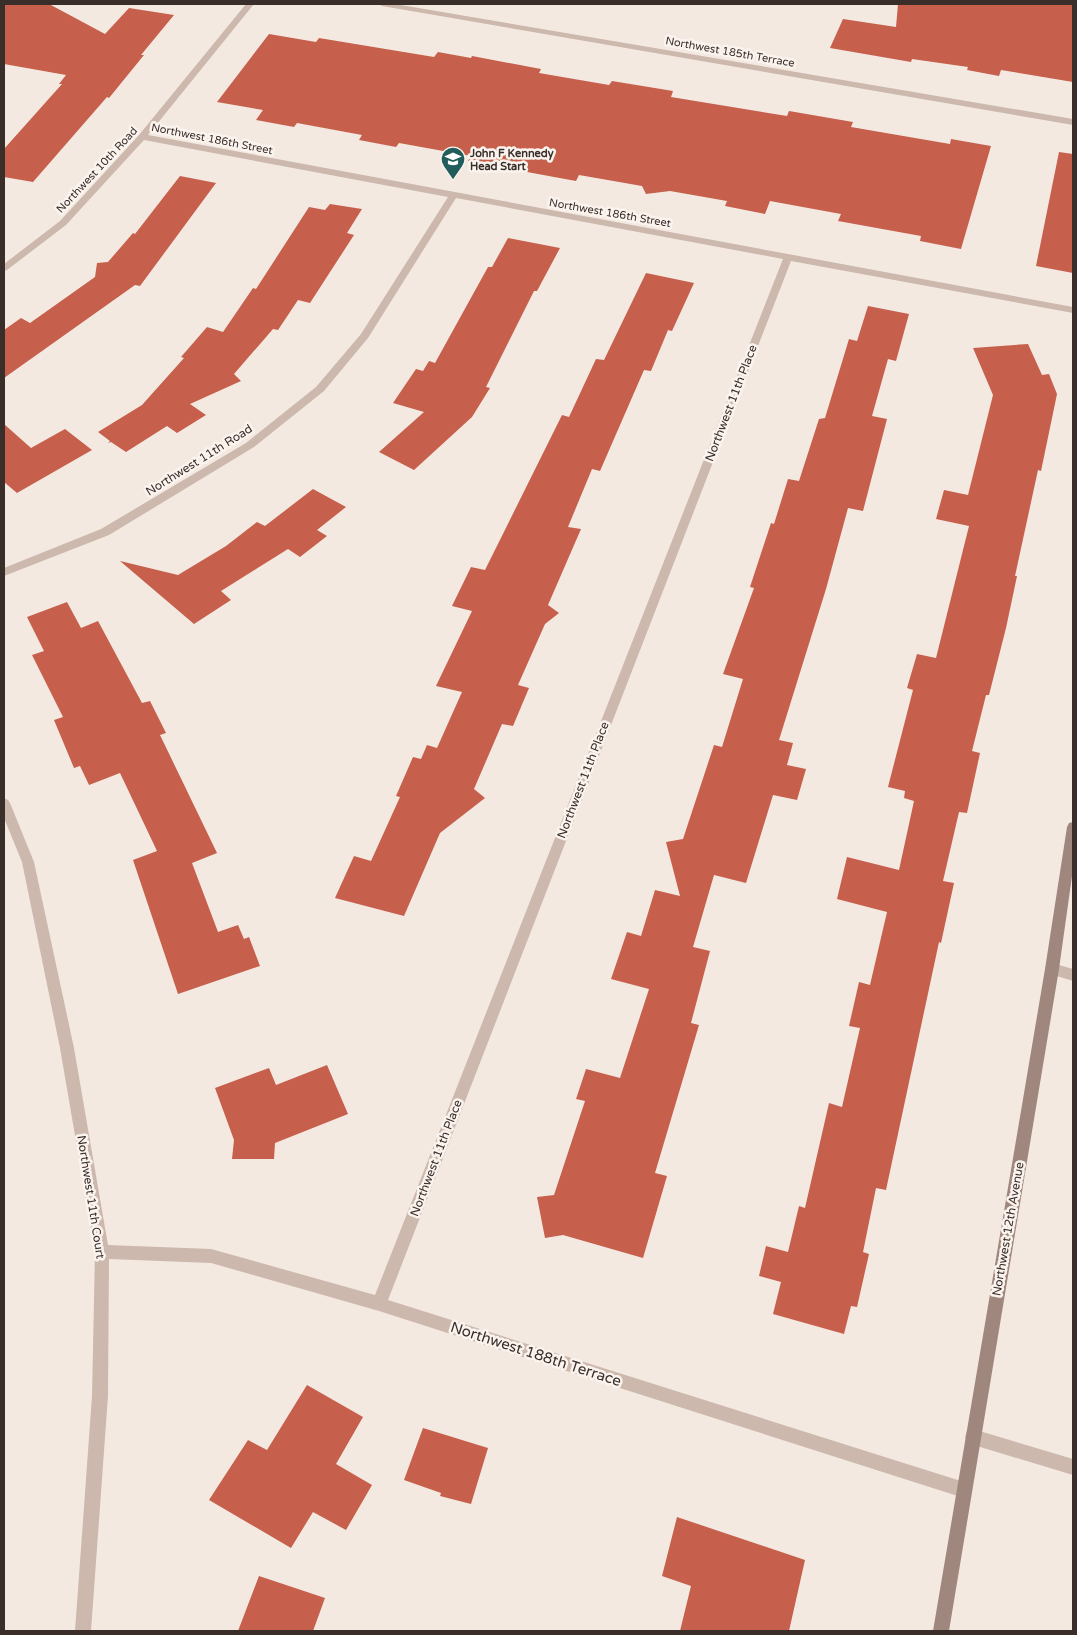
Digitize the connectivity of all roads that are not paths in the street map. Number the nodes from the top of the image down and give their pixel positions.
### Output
1 (250, 4) edge
2 (382, 4) edge
3 (1073, 122) edge
4 (142, 137) junction
5 (453, 196) junction
6 (788, 257) junction
7 (4, 268) edge
8 (1073, 310) edge
9 (4, 572) edge
10 (4, 803) edge
11 (1073, 827) edge
12 (1052, 969) junction
13 (1073, 975) edge
14 (102, 1252) junction
15 (379, 1304) junction
16 (973, 1437) junction
17 (1073, 1467) edge
18 (964, 1490) junction
19 (83, 1631) edge
20 (940, 1631) edge

1 - 4 street, Northwest 10th Road
2 - 3 street, Northwest 185th Terrace
4 - 5 street, Northwest 186th Street
4 - 7 street, Northwest 10th Road
5 - 6 street, Northwest 186th Street
5 - 9 street, Northwest 11th Road
6 - 8 street, Northwest 186th Street
6 - 15 street, Northwest 11th Place
10 - 14 street, Northwest 11th Court
11 - 12 street, Northwest 12th Avenue
12 - 13 street
12 - 16 street, Northwest 12th Avenue
14 - 15 street, Northwest 188th Terrace
14 - 19 street, Northwest 11th Court
15 - 18 street, Northwest 188th Terrace
16 - 17 street
16 - 18 street, Northwest 12th Avenue
18 - 20 street, Northwest 12th Avenue

